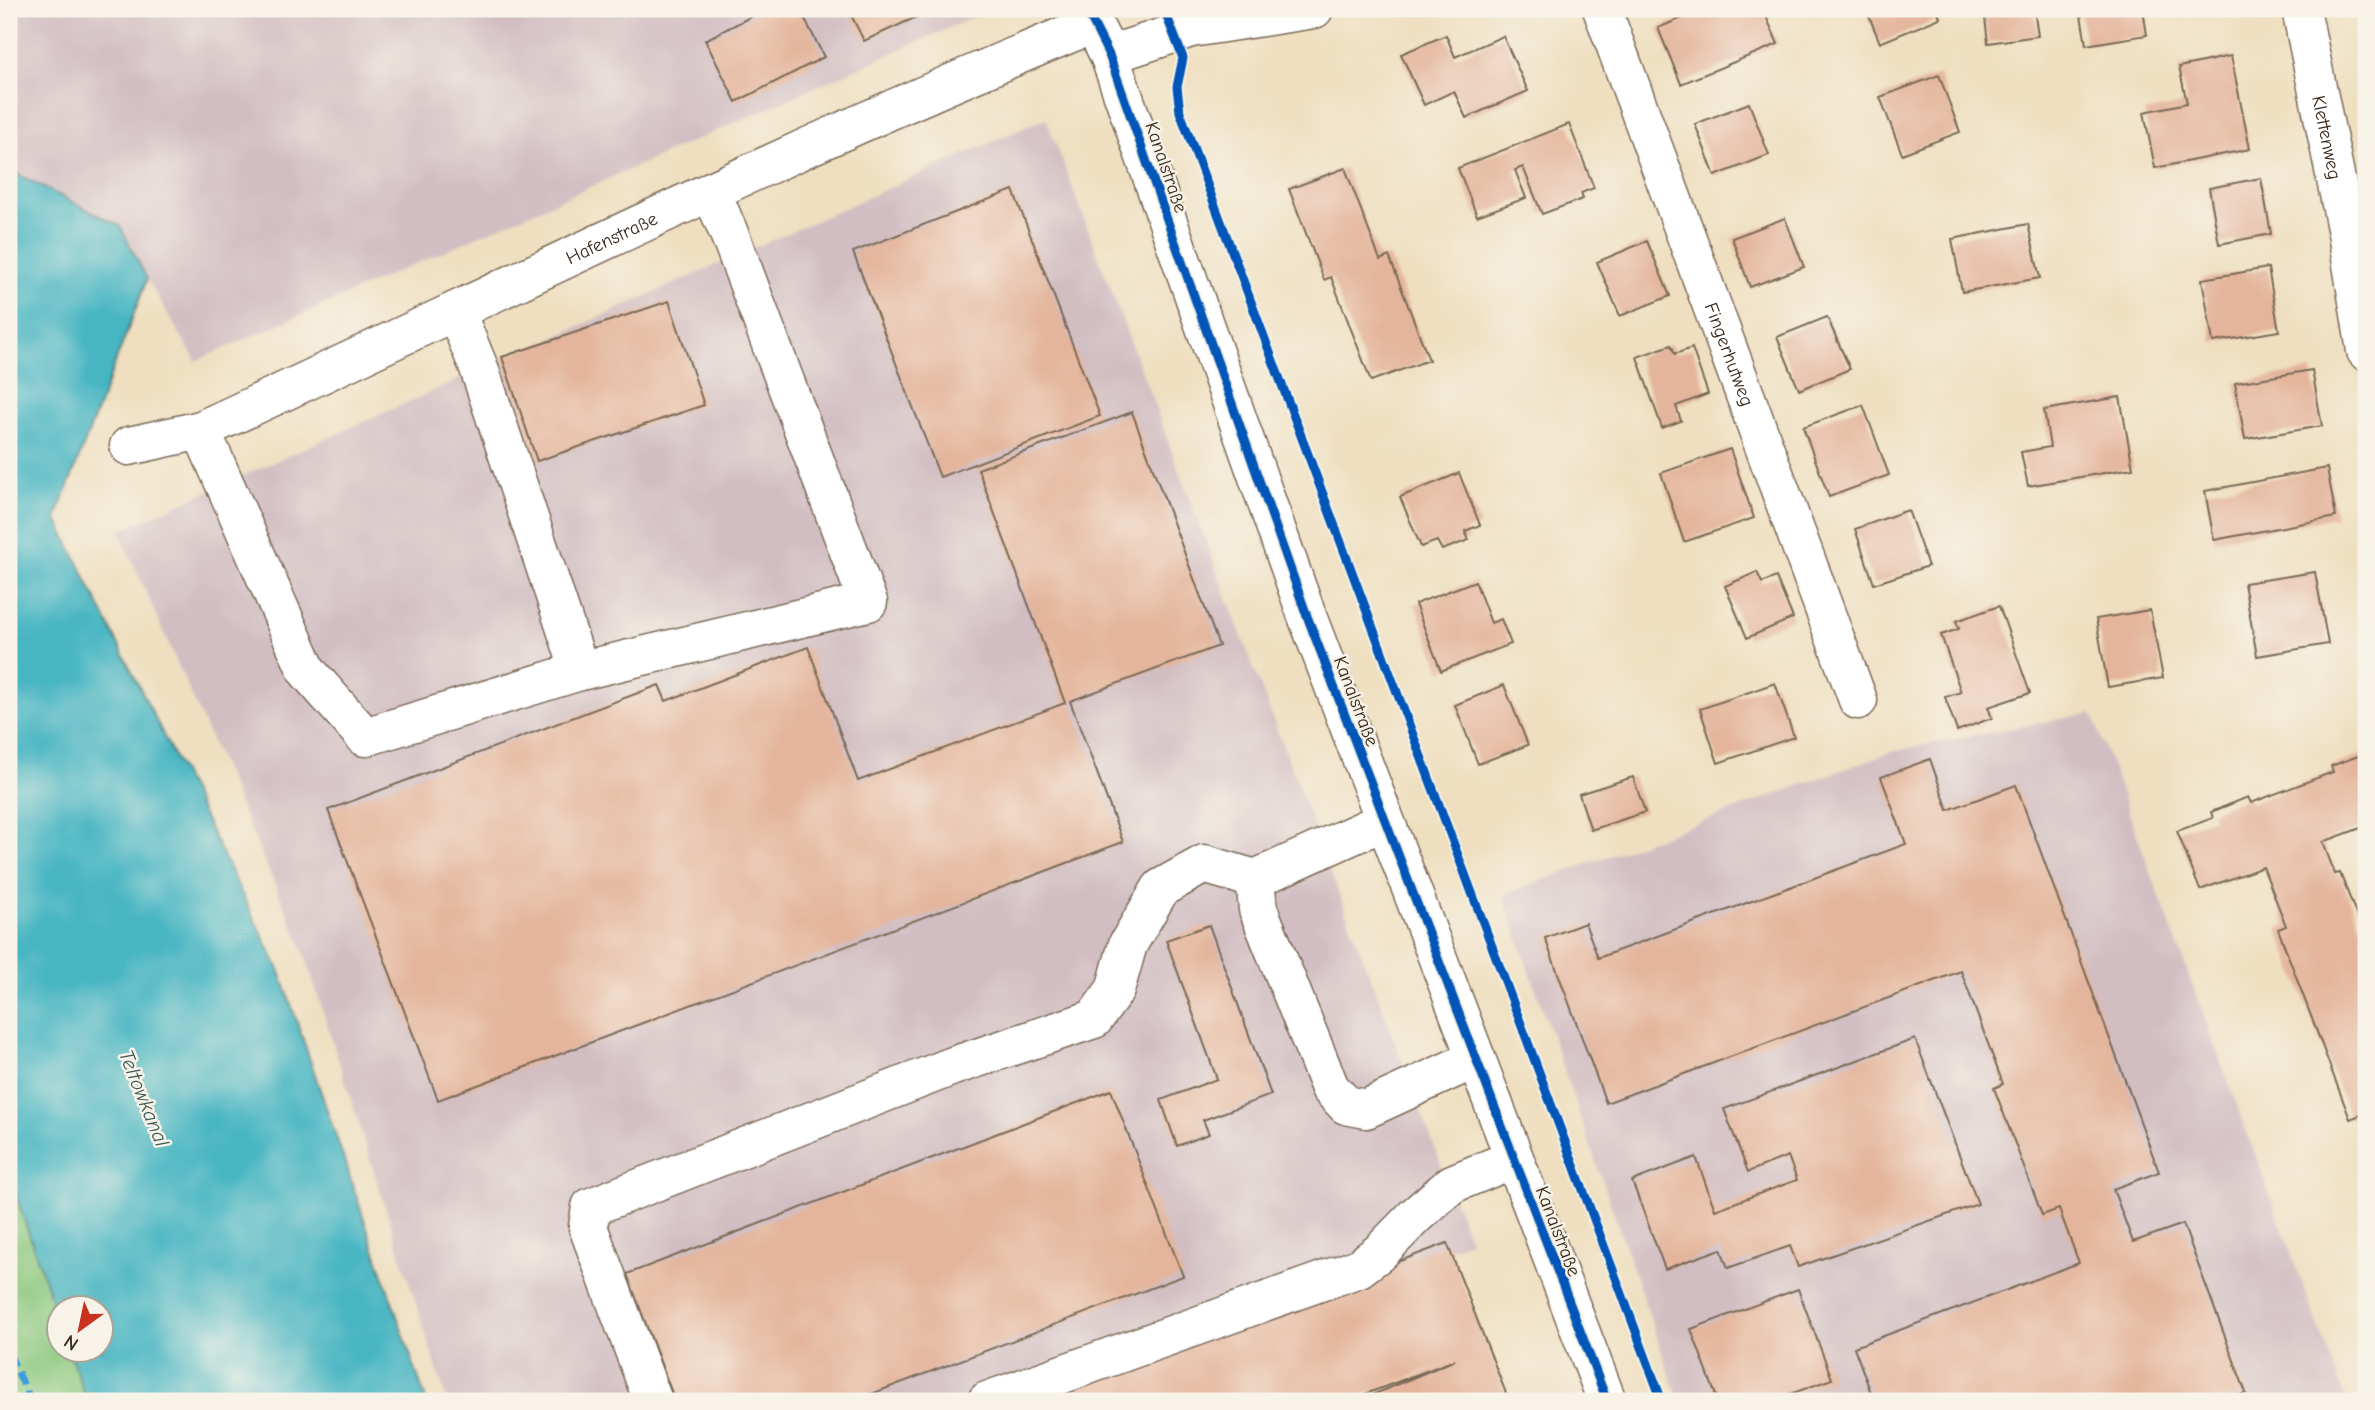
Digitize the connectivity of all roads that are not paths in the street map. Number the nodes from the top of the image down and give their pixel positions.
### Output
1 (1314, 9) edge
2 (1602, 9) edge
3 (2301, 9) edge
4 (1096, 29) edge
5 (710, 191) junction
6 (456, 312) junction
7 (2366, 351) edge
8 (201, 430) junction
9 (129, 446) dead end
10 (580, 671) junction
11 (1858, 700) dead end
12 (1384, 821) junction
13 (1255, 879) junction
14 (1475, 1059) junction
15 (1513, 1159) junction
16 (653, 1401) edge
17 (987, 1401) edge
18 (1607, 1401) edge

1 - 4 street, Hafenstraße
2 - 11 street, Fingerhutweg
3 - 7 street, Klettenweg
4 - 5 street, Hafenstraße
4 - 12 street, Kanalstraße
5 - 6 street, Hafenstraße
5 - 10 street
6 - 8 street, Hafenstraße
6 - 10 street
8 - 9 street, Hafenstraße
8 - 10 street
12 - 13 street
12 - 14 street, Kanalstraße
13 - 14 street
13 - 16 street
14 - 15 street, Kanalstraße
15 - 17 street
15 - 18 street, Kanalstraße

